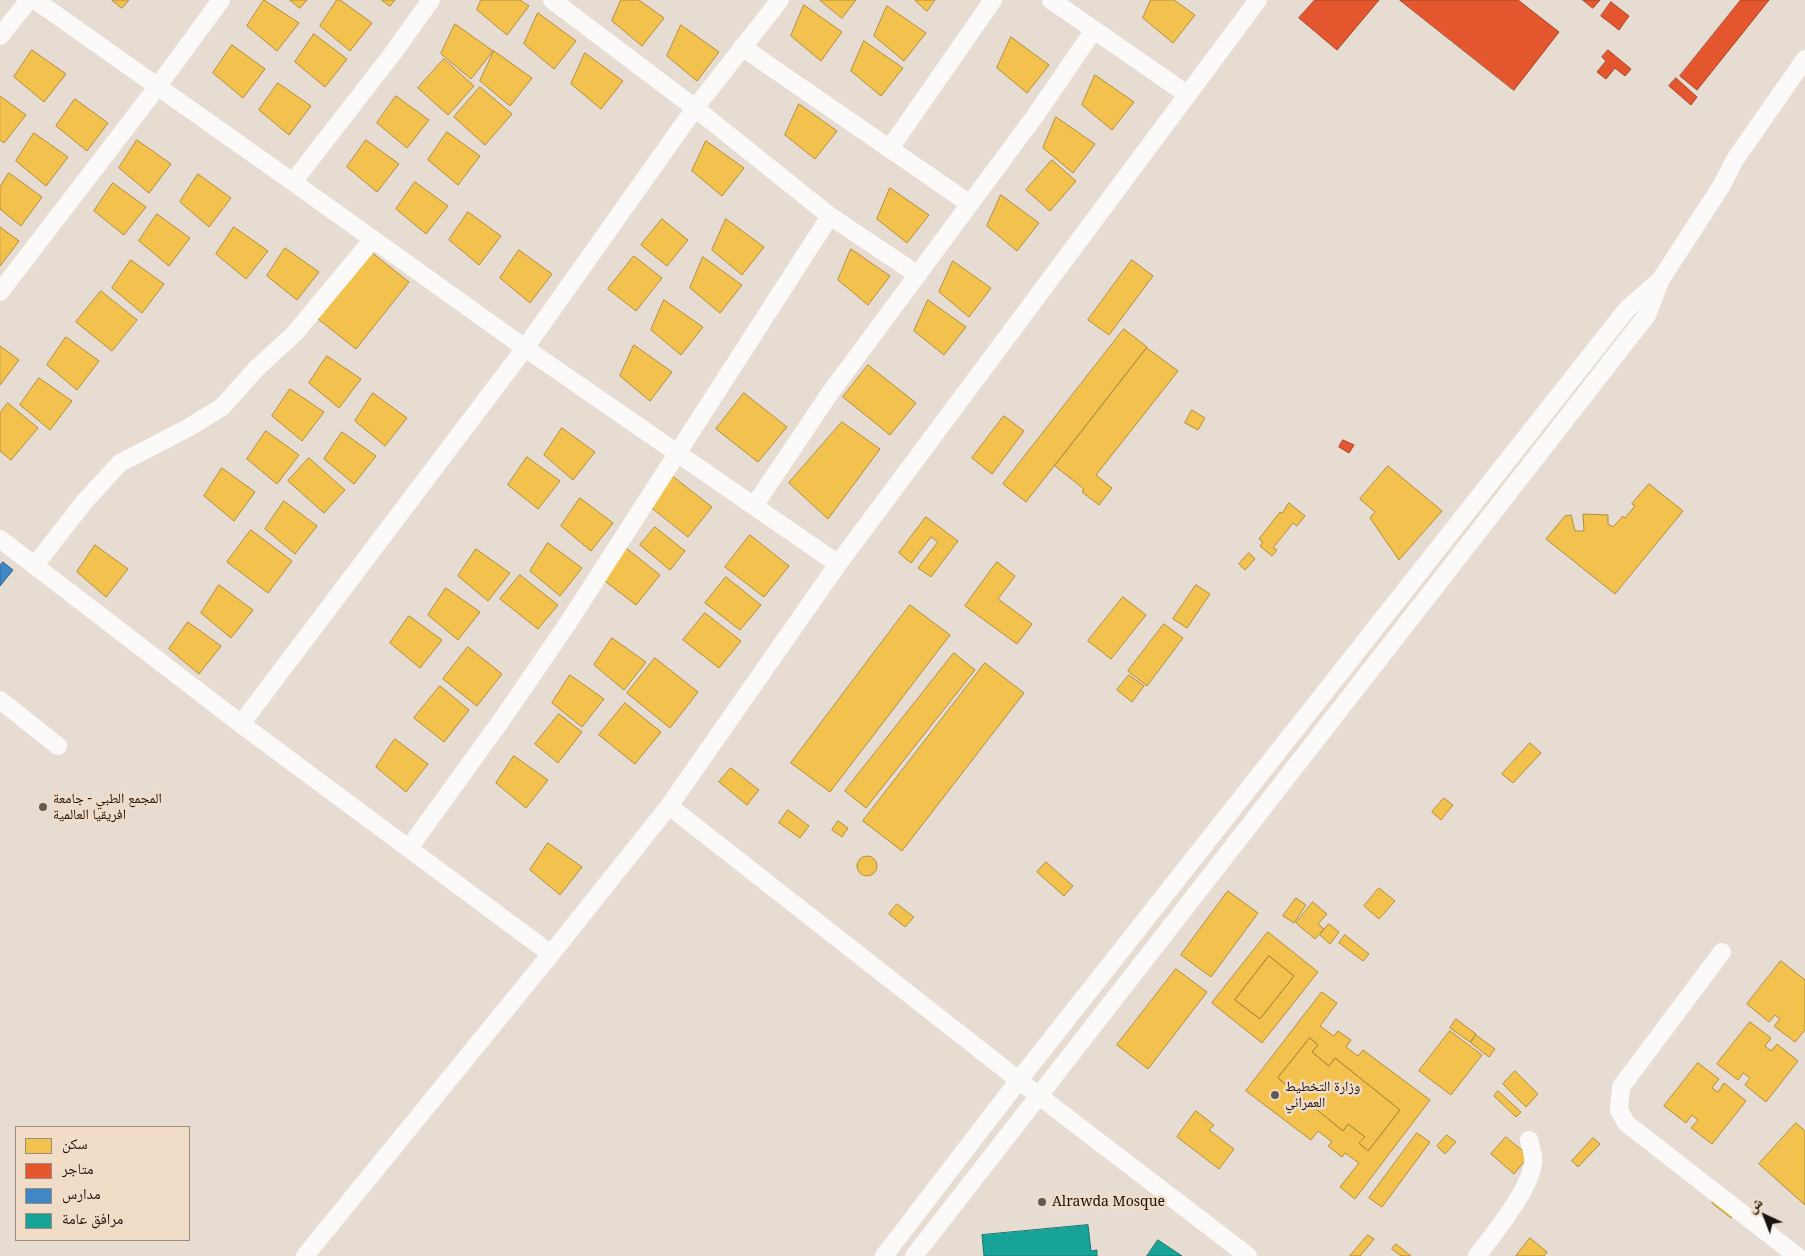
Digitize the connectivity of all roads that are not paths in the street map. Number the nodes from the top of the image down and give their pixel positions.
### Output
1 (29, 0) edge
2 (35, 0) edge
3 (222, 0) edge
4 (432, 0) edge
5 (552, 0) edge
6 (780, 0) edge
7 (993, 0) edge
8 (1051, 0) edge
9 (1258, 0) edge
10 (1094, 30) junction
11 (0, 36) edge
12 (742, 47) junction
13 (1805, 59) edge
14 (158, 86) junction
15 (1188, 96) junction
16 (695, 108) junction
17 (890, 148) junction
18 (293, 182) junction
19 (970, 204) junction
20 (830, 216) junction
21 (373, 239) junction
22 (918, 275) junction
23 (1662, 279) junction
24 (0, 292) edge
25 (525, 348) junction
26 (676, 454) junction
27 (754, 506) junction
28 (0, 538) edge
29 (838, 564) junction
30 (35, 565) junction
31 (0, 700) edge
32 (240, 724) junction
33 (58, 746) dead end
34 (669, 806) junction
35 (408, 848) junction
36 (1722, 952) dead end
37 (551, 954) junction
38 (1019, 1080) junction
39 (1039, 1096) junction
40 (1529, 1140) dead end
41 (305, 1256) edge
42 (884, 1256) edge
43 (914, 1256) edge
44 (1248, 1256) edge
45 (1477, 1256) edge
46 (1797, 1256) edge

1 - 11 street
2 - 14 street
3 - 14 street
4 - 18 street
5 - 16 street
6 - 12 street
7 - 17 street
8 - 10 street
9 - 15 street
10 - 15 street
10 - 19 street
12 - 16 street
12 - 17 street
13 - 23 street
14 - 18 street
14 - 24 street
15 - 29 street
16 - 20 street
16 - 25 street
17 - 19 street
18 - 21 street
19 - 22 street
20 - 22 street
20 - 26 street
21 - 25 street
21 - 30 street
22 - 27 street
23 - 38 street
23 - 39 street
25 - 26 street
25 - 32 street
26 - 27 street
26 - 35 street
27 - 29 street
28 - 30 street
29 - 34 street
30 - 32 street
31 - 33 street
32 - 35 street
34 - 37 street
34 - 38 street
35 - 37 street
36 - 46 street
37 - 41 street
38 - 39 street
38 - 42 street
39 - 43 street
39 - 44 street
40 - 45 street

